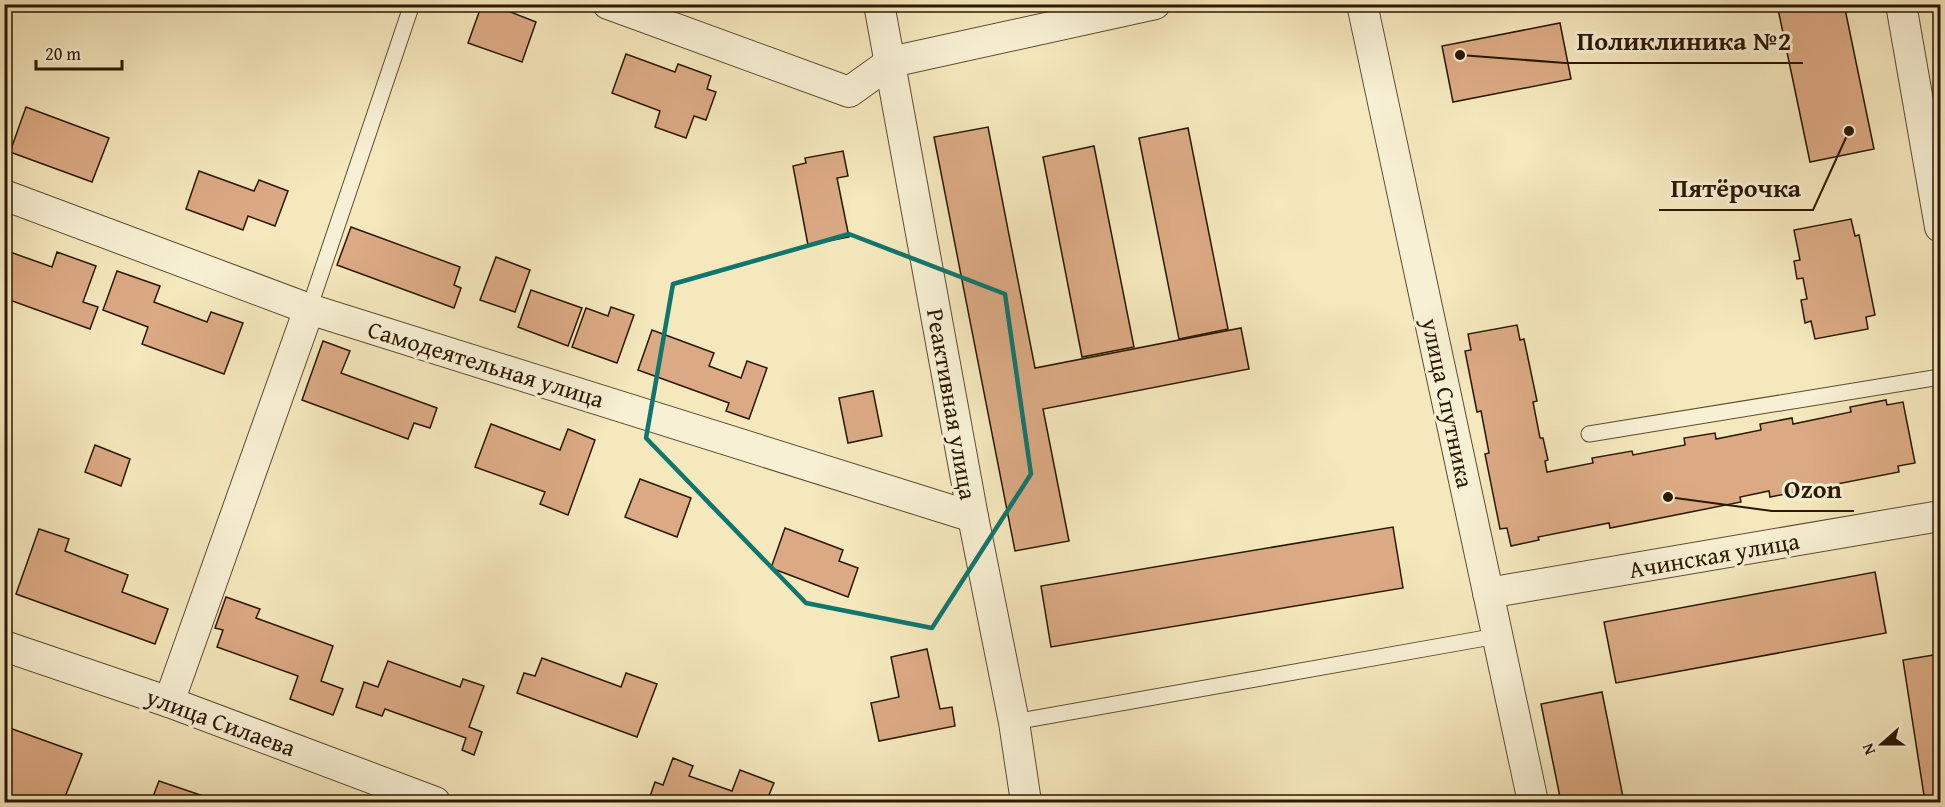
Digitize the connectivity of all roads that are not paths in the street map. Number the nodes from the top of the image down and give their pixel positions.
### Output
1 (412, 4) edge
2 (608, 4) edge
3 (879, 4) edge
4 (1155, 4) edge
5 (1362, 4) edge
6 (1901, 4) edge
7 (891, 62) junction
8 (1938, 191) edge
9 (4, 195) edge
10 (1941, 227) edge
11 (309, 309) junction
12 (1941, 377) edge
13 (1589, 434) dead end
14 (973, 516) junction
15 (1941, 516) edge
16 (1488, 593) junction
17 (1497, 636) junction
18 (5, 648) edge
19 (169, 702) junction
20 (1014, 722) junction
21 (435, 802) edge
22 (1026, 802) edge
23 (1533, 802) edge

1 - 11 lane
2 - 7 street
3 - 7 street, Реактивная улица
4 - 7 street
5 - 16 street, улица Спутника
6 - 8 street
7 - 14 street, Реактивная улица
8 - 10 street
9 - 11 street, Самодеятельная улица
11 - 14 street, Самодеятельная улица
11 - 19 street
12 - 13 lane
14 - 20 street, Реактивная улица
15 - 16 street, Ачинская улица
16 - 17 street, улица Спутника
17 - 20 lane
17 - 23 street, улица Спутника
18 - 19 street, улица Силаева
19 - 21 street, улица Силаева
20 - 22 street, Реактивная улица

